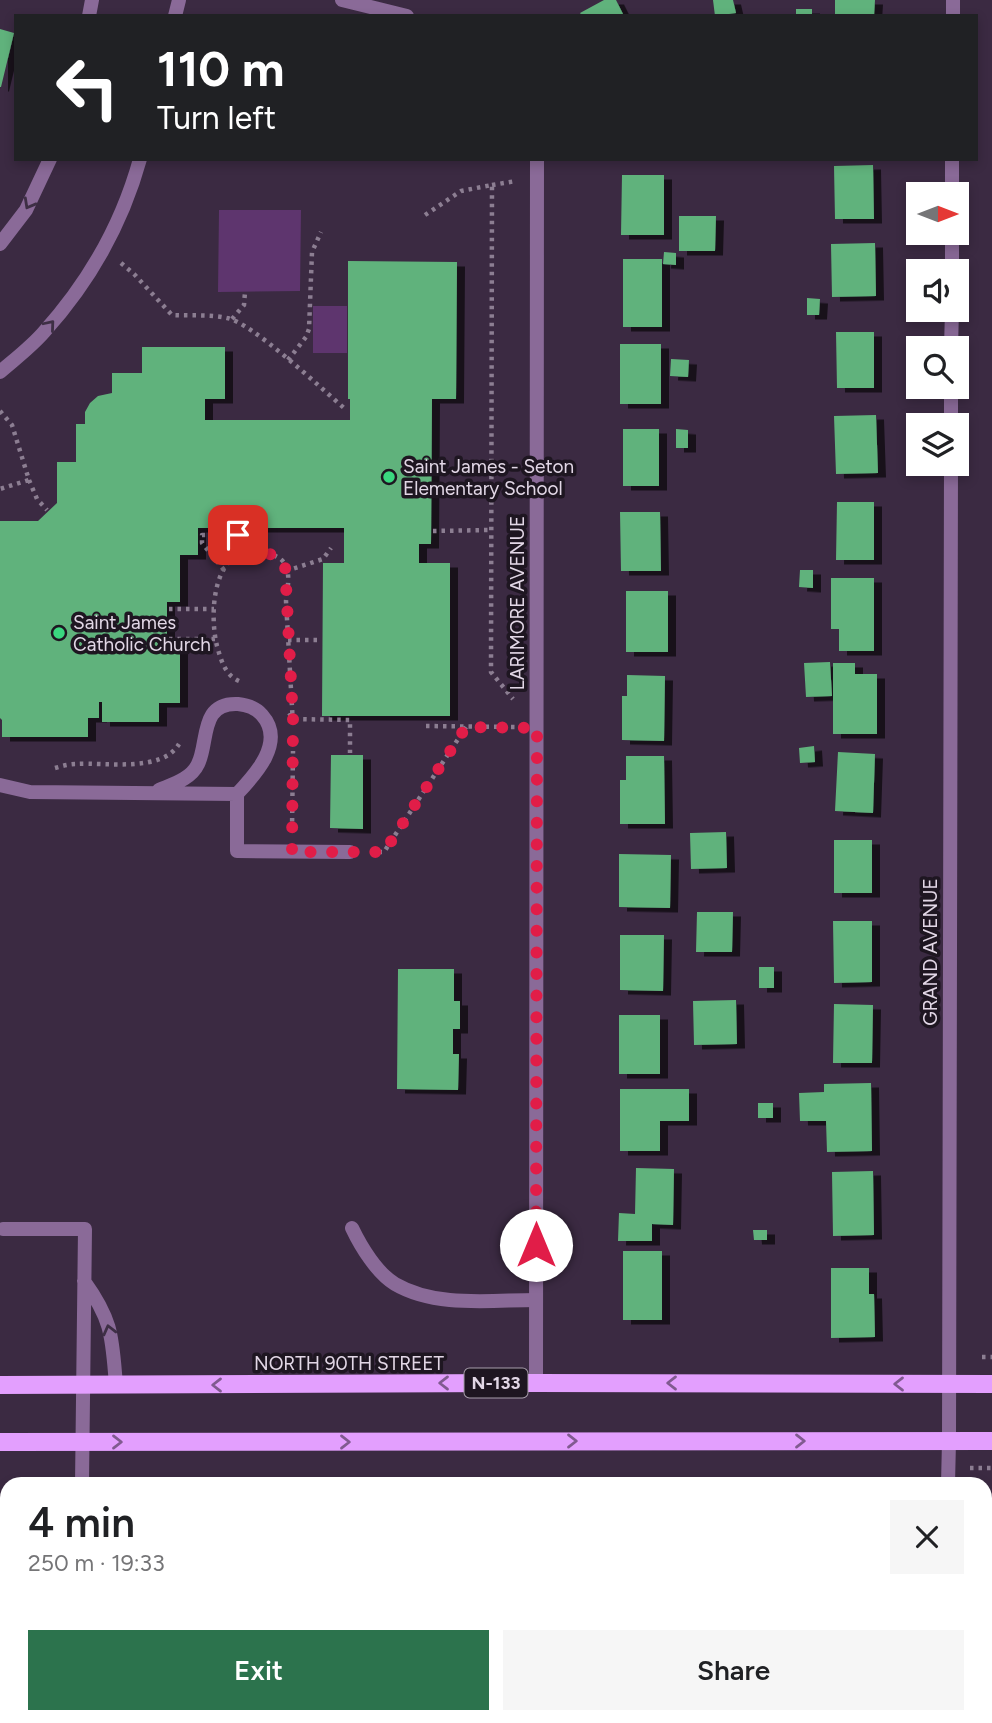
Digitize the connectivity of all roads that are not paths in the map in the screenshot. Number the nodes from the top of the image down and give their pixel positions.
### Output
1 (342, 0) edge
2 (399, 14) edge
3 (49, 161) edge
4 (140, 161) edge
5 (537, 161) edge
6 (952, 161) edge
7 (952, 182) edge
8 (0, 244) edge
9 (0, 372) edge
10 (951, 476) edge
11 (0, 785) edge
12 (151, 793) junction
13 (237, 794) junction
14 (350, 852) road end
15 (3, 1228) dead end
16 (352, 1228) dead end
17 (84, 1281) junction
18 (536, 1300) junction
19 (536, 1383) junction
20 (948, 1384) junction
21 (992, 1384) edge
22 (0, 1385) edge
23 (84, 1385) junction
24 (116, 1385) junction
25 (948, 1441) junction
26 (992, 1441) edge
27 (0, 1442) edge
28 (83, 1442) junction
29 (82, 1477) edge
30 (948, 1477) edge

1 - 2 street
3 -> 8 street
9 -> 4 street
5 - 18 street, LARIMORE AVENUE
6 - 7 street
10 - 20 street, GRAND AVENUE
11 - 12 street
12 - 13 street
12 - 13 street
13 - 14 street
15 - 17 street
16 - 18 street
17 - 23 street
24 -> 17 street
18 - 19 street, LARIMORE AVENUE
20 -> 19 main road, NORTH 90TH STREET / N-133
19 -> 24 main road, NORTH 90TH STREET / N-133
20 - 21 main road, NORTH 90TH STREET / N-133
20 - 25 street, GRAND AVENUE
22 - 23 main road, NORTH 90TH STREET / N-133
23 - 24 main road, NORTH 90TH STREET / N-133
23 - 28 street
25 - 26 main road
28 -> 25 main road
25 - 30 street, GRAND AVENUE
27 - 28 main road
28 - 29 street

